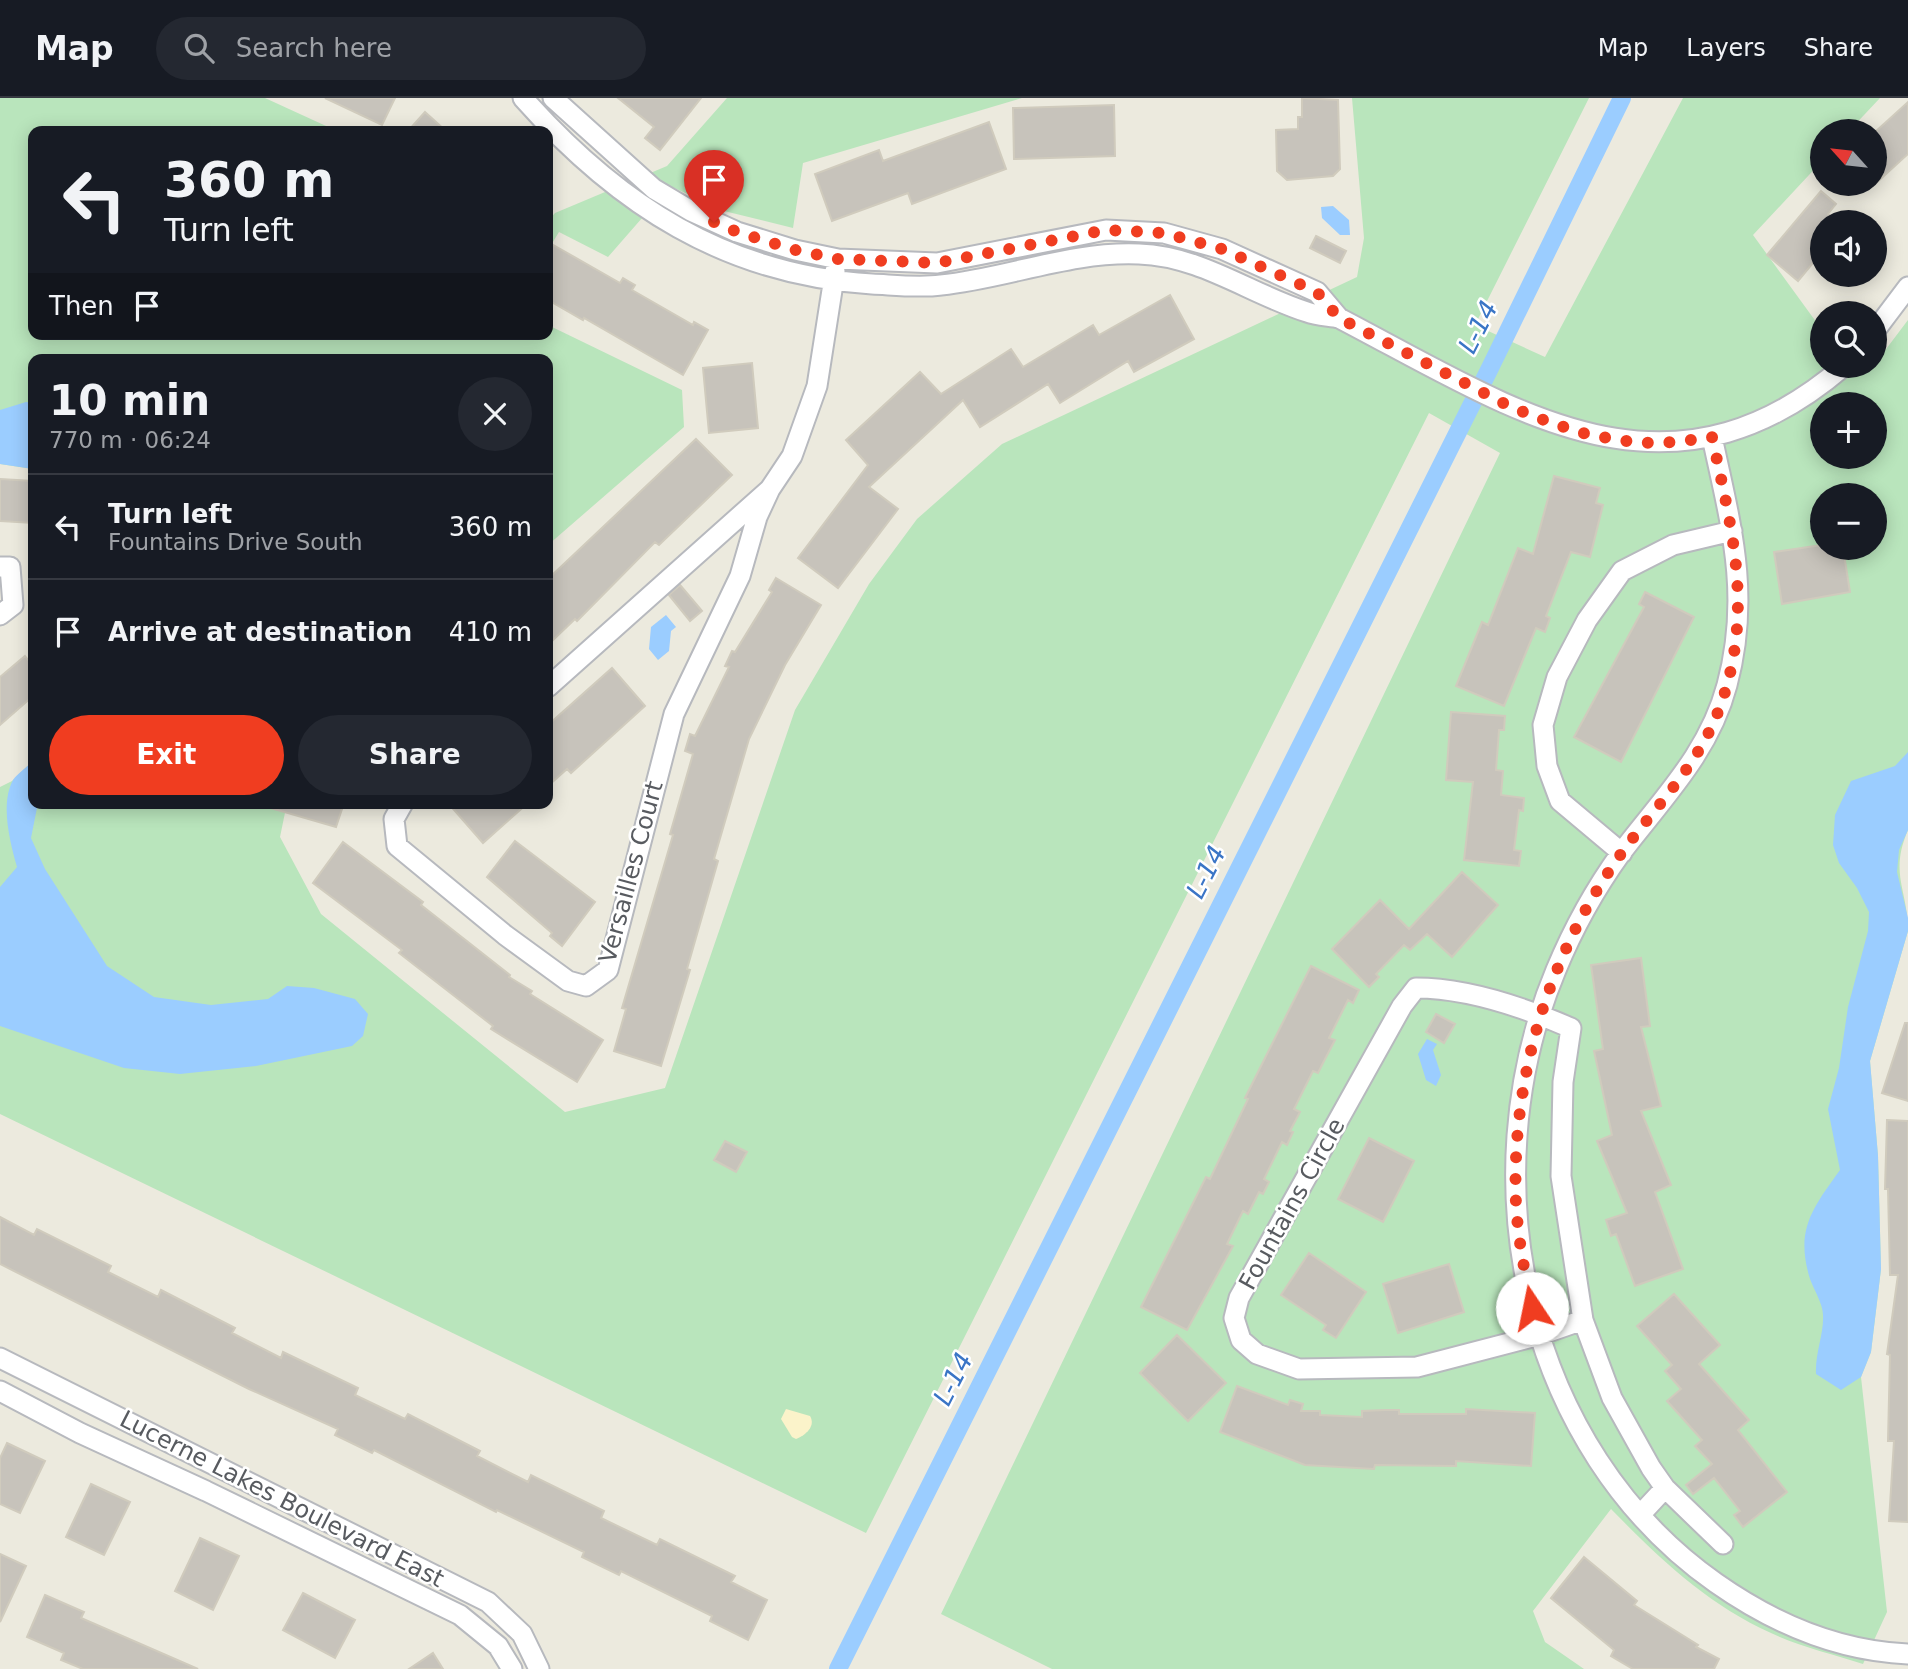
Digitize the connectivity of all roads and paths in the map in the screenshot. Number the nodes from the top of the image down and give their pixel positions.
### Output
1 (523, 98) edge
2 (553, 98) edge
3 (549, 126) edge
4 (553, 130) edge
5 (645, 181) junction
6 (631, 199) junction
7 (1005, 252) junction
8 (838, 259) junction
9 (1010, 274) junction
10 (833, 281) junction
11 (1908, 287) edge
12 (1887, 315) edge
13 (1339, 318) junction
14 (1829, 378) edge
15 (1712, 437) junction
16 (771, 489) junction
17 (1732, 531) junction
18 (0, 567) edge
19 (0, 615) edge
20 (553, 683) edge
21 (400, 809) edge
22 (1622, 853) junction
23 (1540, 1014) junction
24 (1583, 1320) junction
25 (1540, 1335) junction
26 (0, 1358) edge
27 (0, 1391) edge
28 (1665, 1488) junction
29 (1640, 1515) junction
30 (1723, 1544) dead end
31 (1908, 1654) edge
32 (512, 1669) edge
33 (539, 1669) edge

1 - 3 street
2 - 5 street
4 - 6 street
5 - 6 street
5 - 8 street
6 - 10 street
7 - 8 street
7 - 9 street
7 - 13 street
8 - 10 street, Versailles Court
9 - 10 street
9 - 13 street
10 - 16 street, Versailles Court
11 - 12 street
13 - 15 street
14 - 15 street
15 - 17 street
16 - 20 street, Versailles Court
16 - 21 street, Versailles Court
17 - 22 street
17 - 22 street
18 - 19 street
22 - 23 street
23 - 24 street
23 - 25 street
23 - 25 street, Fountains Circle
24 - 25 street
24 - 28 street
25 - 29 street
26 - 33 street, Lucerne Lakes Boulevard East
27 - 32 street, Lucerne Lakes Boulevard East
28 - 29 street
28 - 30 street
29 - 31 street

